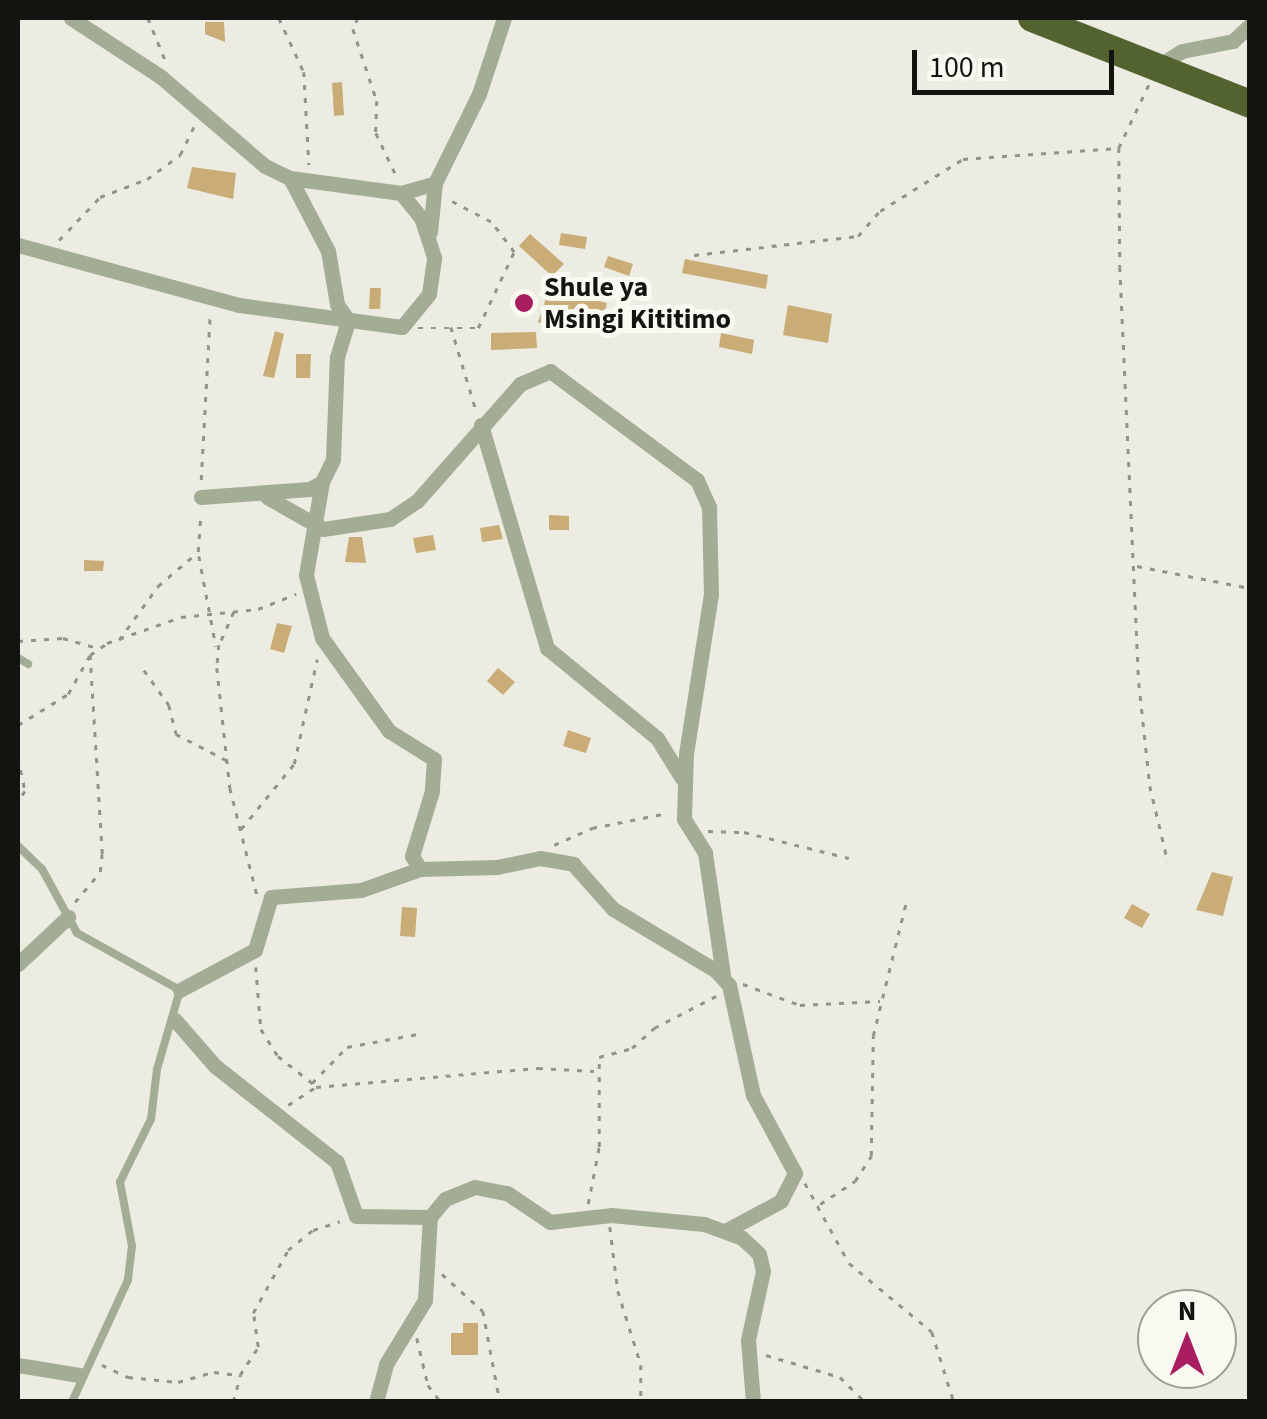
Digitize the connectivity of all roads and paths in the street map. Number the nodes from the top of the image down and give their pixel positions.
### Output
1 (71, 18) edge
2 (148, 18) edge
3 (279, 18) edge
4 (358, 18) edge
5 (504, 18) edge
6 (1032, 18) edge
7 (1250, 25) edge
8 (1158, 66) junction
9 (178, 90) junction
10 (1250, 104) edge
11 (196, 107) junction
12 (1119, 148) junction
13 (290, 178) junction
14 (307, 181) junction
15 (436, 183) junction
16 (401, 192) junction
17 (430, 236) junction
18 (18, 245) edge
19 (40, 252) junction
20 (694, 255) dead end
21 (214, 298) junction
22 (348, 320) junction
23 (402, 326) junction
24 (451, 327) junction
25 (481, 426) junction
26 (322, 482) junction
27 (201, 497) junction
28 (267, 497) junction
29 (312, 524) junction
30 (198, 552) junction
31 (1136, 566) junction
32 (306, 574) junction
33 (1250, 588) edge
34 (234, 612) junction
35 (212, 614) junction
36 (322, 638) junction
37 (119, 640) junction
38 (18, 641) edge
39 (97, 648) junction
40 (217, 653) junction
41 (90, 654) junction
42 (18, 658) edge
43 (28, 664) dead end
44 (144, 670) dead end
45 (18, 725) edge
46 (18, 757) edge
47 (229, 761) junction
48 (683, 780) junction
49 (18, 803) edge
50 (688, 828) junction
51 (240, 830) junction
52 (18, 846) edge
53 (540, 858) junction
54 (848, 858) dead end
55 (1168, 862) dead end
56 (420, 869) junction
57 (906, 903) dead end
58 (264, 910) junction
59 (68, 917) junction
60 (255, 950) junction
61 (18, 964) edge
62 (726, 981) junction
63 (180, 990) junction
64 (882, 1001) junction
65 (175, 1020) junction
66 (418, 1034) dead end
67 (594, 1072) junction
68 (314, 1085) junction
69 (274, 1108) junction
70 (795, 1173) junction
71 (820, 1204) junction
72 (611, 1215) junction
73 (356, 1216) junction
74 (430, 1217) junction
75 (577, 1217) junction
76 (727, 1230) junction
77 (430, 1267) junction
78 (412, 1328) junction
79 (748, 1340) junction
80 (94, 1354) junction
81 (18, 1365) edge
82 (80, 1375) junction
83 (240, 1375) junction
84 (498, 1401) edge
85 (72, 1402) edge
86 (233, 1402) edge
87 (376, 1402) edge
88 (442, 1402) edge
89 (641, 1402) edge
90 (753, 1402) edge
91 (865, 1402) edge
92 (954, 1402) edge

1 - 9 street
2 - 9 path
3 - 14 path
4 - 16 path
5 - 15 street
6 - 8 highway
7 - 8 street
8 - 10 highway
8 - 12 path
9 - 11 street
11 - 13 street
11 - 19 path
12 - 20 path
12 - 31 path
13 - 14 street
13 - 22 street
14 - 16 street
15 - 16 street
15 - 17 street
15 - 24 path
16 - 17 street
17 - 23 street
18 - 19 street
19 - 21 street
21 - 22 street
21 - 27 path
22 - 23 street
22 - 26 street
23 - 24 path
24 - 25 path
25 - 29 street
25 - 48 street
25 - 48 street
26 - 28 street
26 - 29 street
27 - 28 street
27 - 30 path
28 - 29 street
29 - 32 street
30 - 35 path
30 - 37 path
31 - 33 path
31 - 55 path
32 - 34 path
32 - 36 street
34 - 35 path
34 - 40 path
35 - 37 path
35 - 40 path
36 - 51 path
36 - 56 street
37 - 39 path
38 - 39 path
39 - 41 path
40 - 47 path
41 - 45 path
41 - 59 path
42 - 43 lane
44 - 47 path
46 - 49 path
47 - 51 path
48 - 50 street
50 - 53 path
50 - 54 path
50 - 62 street
51 - 58 path
52 - 59 lane
53 - 56 street
53 - 62 street
56 - 58 street
57 - 64 path
58 - 60 street
59 - 61 street
59 - 63 lane
60 - 63 street
60 - 68 path
62 - 64 path
62 - 67 path
62 - 70 street
63 - 65 lane
64 - 71 path
65 - 69 street
65 - 80 lane
66 - 68 path
67 - 68 path
67 - 75 path
68 - 69 path
69 - 73 street
70 - 71 path
70 - 76 street
71 - 92 path
72 - 75 street
72 - 76 street
72 - 89 path
73 - 74 street
73 - 83 path
74 - 75 street
74 - 77 street
76 - 79 street
77 - 78 street
77 - 84 path
78 - 87 street
78 - 88 path
79 - 90 street
79 - 91 path
80 - 82 lane
80 - 83 path
81 - 82 street
82 - 85 lane
83 - 86 path

